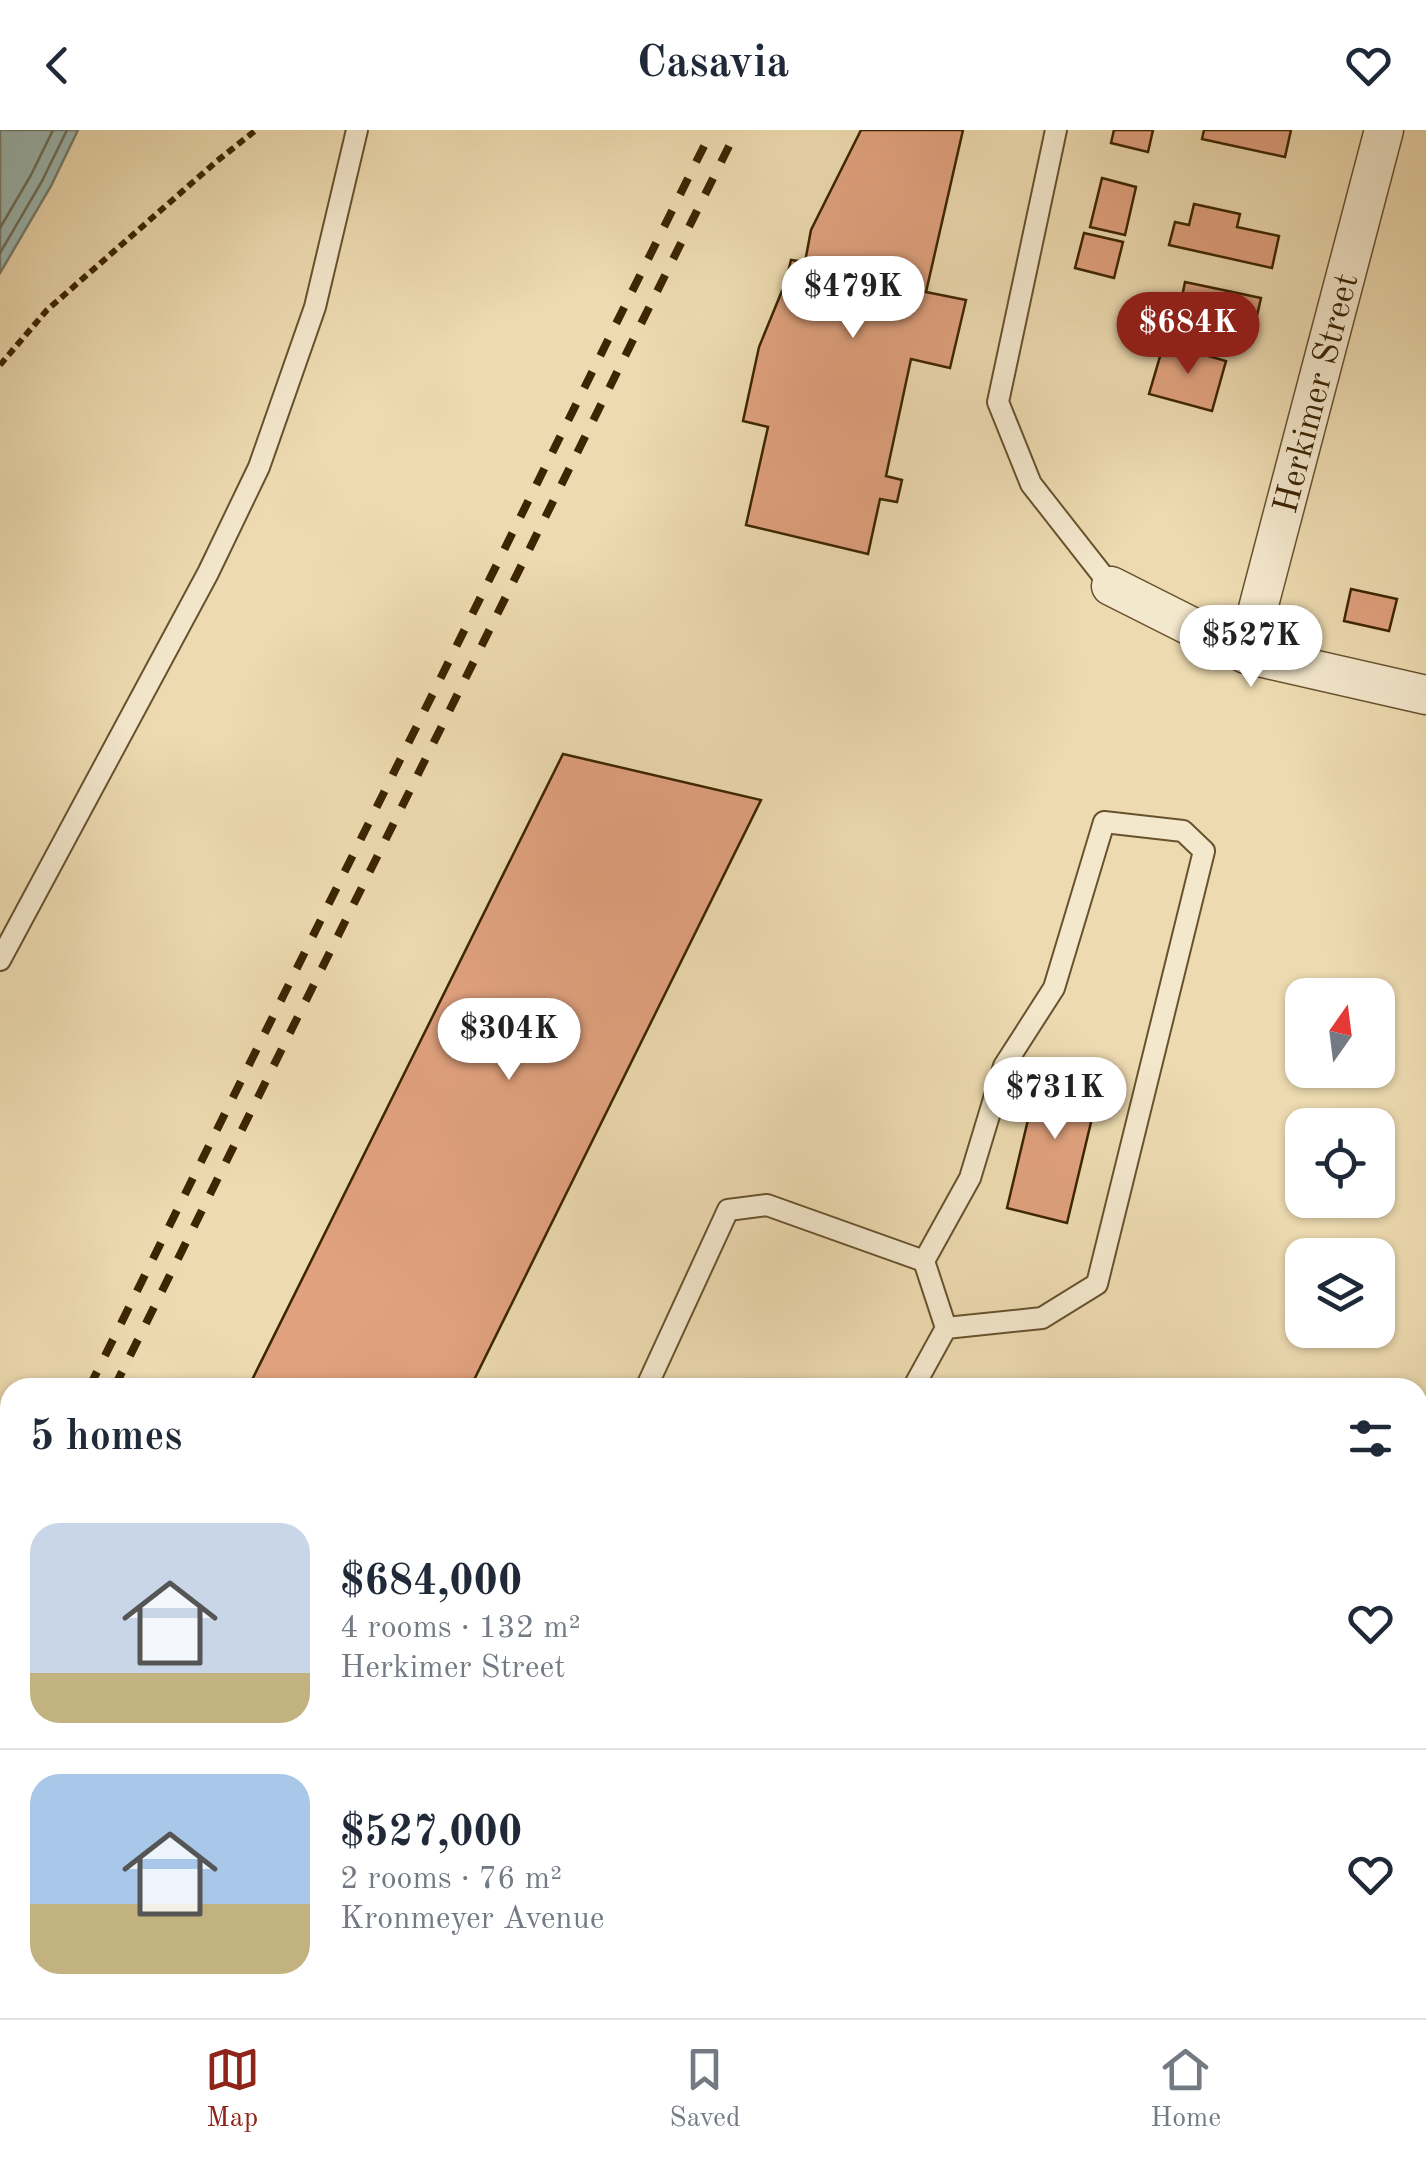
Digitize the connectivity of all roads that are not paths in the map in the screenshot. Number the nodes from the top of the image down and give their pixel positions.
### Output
1 (357, 130) edge
2 (1056, 130) edge
3 (1384, 130) edge
4 (1111, 586) joint
5 (1246, 654) junction
6 (1426, 695) edge
7 (0, 960) edge
8 (924, 1261) junction
9 (946, 1328) junction
10 (651, 1378) edge
11 (918, 1378) edge

1 - 7 lane
2 - 4 lane
3 - 5 street, Herkimer Street
4 - 5 street
5 - 6 street
8 - 9 lane
8 - 9 lane
8 - 10 lane
9 - 11 lane

